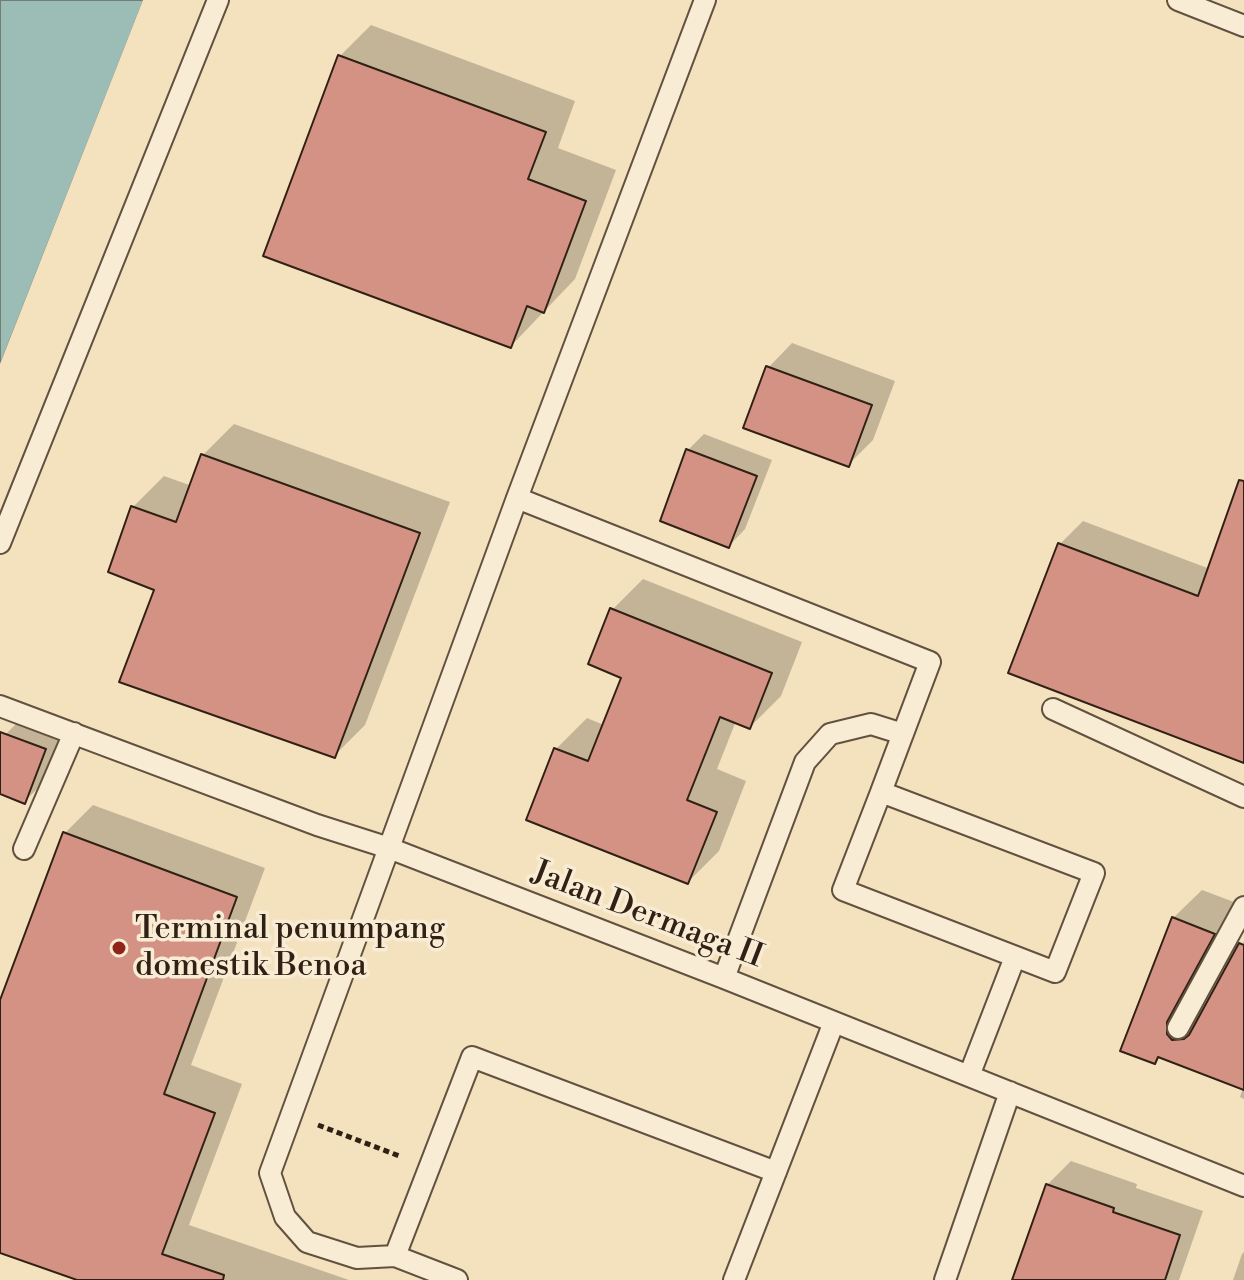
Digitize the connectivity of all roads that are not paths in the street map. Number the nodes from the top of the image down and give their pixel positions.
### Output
1 (218, 0) edge
2 (705, 0) edge
3 (1192, 3) edge
4 (1244, 26) edge
5 (517, 498) junction
6 (0, 543) edge
7 (0, 706) edge
8 (1053, 709) dead end
9 (74, 733) junction
10 (903, 734) junction
11 (881, 792) junction
12 (1244, 797) edge
13 (389, 848) junction
14 (24, 849) dead end
15 (1244, 907) edge
16 (1015, 957) junction
17 (724, 978) junction
18 (834, 1022) junction
19 (1178, 1028) dead end
20 (969, 1076) junction
21 (1010, 1092) junction
22 (776, 1172) junction
23 (1244, 1186) edge
24 (395, 1256) junction
25 (457, 1280) edge
26 (734, 1280) edge
27 (945, 1280) edge

1 - 6 lane
2 - 5 lane
3 - 4 lane
5 - 10 lane
5 - 13 lane
7 - 9 lane, Jalan Dermaga II
8 - 12 lane
9 - 13 lane, Jalan Dermaga II
9 - 14 lane
10 - 11 lane
10 - 17 lane
11 - 16 lane
11 - 16 lane
13 - 17 lane, Jalan Dermaga II
13 - 24 lane
15 - 19 lane
16 - 20 lane
17 - 18 lane, Jalan Dermaga II
18 - 20 lane, Jalan Dermaga II
18 - 22 lane
20 - 21 lane, Jalan Dermaga II
21 - 23 lane, Jalan Dermaga II
21 - 27 lane
22 - 24 lane
22 - 26 lane
24 - 25 lane

